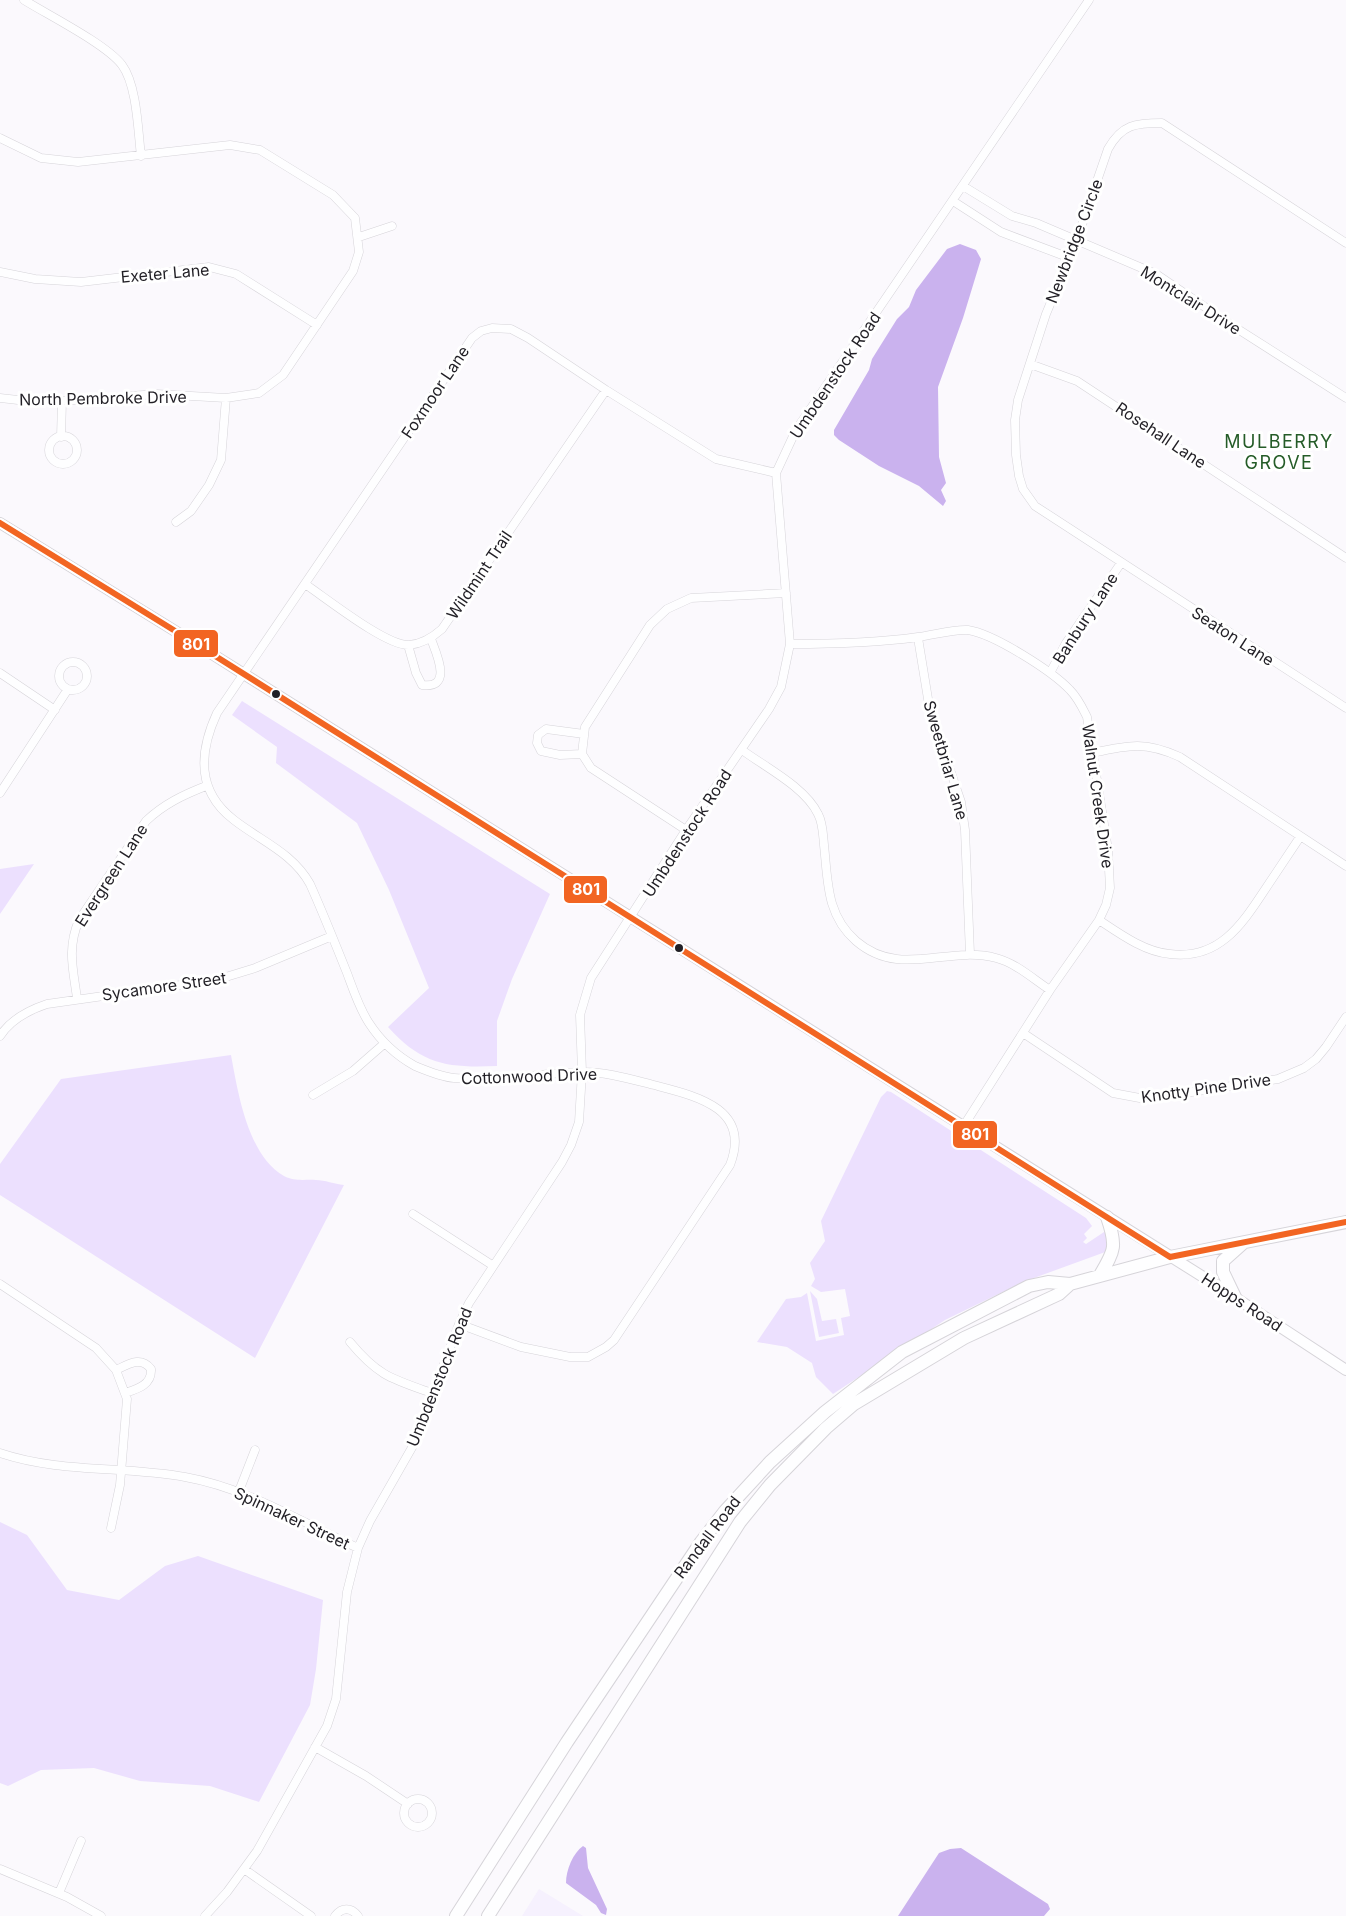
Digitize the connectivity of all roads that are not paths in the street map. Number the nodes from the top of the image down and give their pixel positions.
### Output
1 (24, 0) edge
2 (1089, 0) edge
3 (0, 138) edge
4 (141, 156) junction
5 (963, 186) junction
6 (953, 201) junction
7 (392, 226) dead end
8 (359, 237) junction
9 (1076, 242) junction
10 (1346, 243) edge
11 (1070, 258) junction
12 (0, 272) edge
13 (317, 325) junction
14 (1030, 364) junction
15 (606, 390) junction
16 (0, 398) edge
17 (226, 398) junction
18 (1346, 398) edge
19 (62, 401) junction
20 (61, 436) dead end
21 (776, 473) junction
22 (176, 522) dead end
23 (0, 523) edge
24 (1346, 558) edge
25 (1121, 563) junction
26 (305, 584) junction
27 (786, 593) junction
28 (918, 638) junction
29 (431, 639) junction
30 (790, 644) junction
31 (408, 645) junction
32 (0, 673) edge
33 (1050, 673) junction
34 (245, 674) junction
35 (68, 688) dead end
36 (1346, 708) edge
37 (55, 710) junction
38 (585, 734) junction
39 (742, 750) junction
40 (1092, 753) junction
41 (582, 754) junction
42 (206, 786) junction
43 (0, 793) edge
44 (686, 830) junction
45 (1300, 837) junction
46 (1346, 866) edge
47 (631, 918) junction
48 (1099, 920) junction
49 (332, 936) junction
50 (970, 954) junction
51 (1050, 990) junction
52 (77, 998) junction
53 (1346, 1017) edge
54 (1023, 1033) junction
55 (0, 1036) edge
56 (385, 1043) junction
57 (582, 1072) junction
58 (313, 1095) dead end
59 (963, 1126) junction
60 (413, 1214) dead end
61 (1107, 1217) junction
62 (1346, 1222) edge
63 (1242, 1243) junction
64 (1170, 1257) junction
65 (492, 1265) junction
66 (1100, 1275) junction
67 (0, 1284) edge
68 (1070, 1284) junction
69 (1235, 1297) junction
70 (459, 1324) junction
71 (350, 1342) dead end
72 (116, 1370) junction
73 (1346, 1370) edge
74 (125, 1393) junction
75 (432, 1393) junction
76 (255, 1450) dead end
77 (0, 1453) edge
78 (121, 1470) junction
79 (239, 1491) junction
80 (111, 1528) dead end
81 (358, 1548) junction
82 (315, 1747) junction
83 (408, 1804) dead end
84 (81, 1841) dead end
85 (0, 1869) edge
86 (244, 1869) junction
87 (59, 1893) junction
88 (101, 1916) edge
89 (205, 1916) edge
90 (311, 1916) edge
91 (335, 1916) edge
92 (358, 1916) edge
93 (456, 1916) edge
94 (488, 1916) edge

1 - 4 street
2 - 5 street, Umbdenstock Road
3 - 4 street
4 - 8 street
5 - 6 street, Umbdenstock Road
5 - 9 street, Montclair Drive
6 - 11 street
6 - 21 street, Umbdenstock Road
7 - 8 street
8 - 13 street, North Pembroke Drive
9 - 10 street, Newbridge Circle
9 - 11 street, Newbridge Circle
9 - 18 street, Montclair Drive
11 - 14 street, Newbridge Circle
12 - 13 street, Exeter Lane
13 - 17 street, North Pembroke Drive
14 - 24 street, Rosehall Lane
14 - 25 street, Newbridge Circle
15 - 21 street, Foxmoor Lane
15 - 26 street, Foxmoor Lane
15 - 29 street, Wildmint Trail
16 - 19 street, North Pembroke Drive
17 - 19 street, North Pembroke Drive
17 - 22 street
19 - 20 street
21 - 27 street, Umbdenstock Road
23 - 34 main road, Hopps Road
25 - 33 street, Banbury Lane
25 - 36 street, Seaton Lane
26 - 31 street
26 - 34 street, Foxmoor Lane
27 - 30 street, Umbdenstock Road
27 - 38 street
28 - 30 street, Walnut Creek Drive
28 - 33 street, Walnut Creek Drive
28 - 50 street, Sweetbriar Lane
29 - 31 street
29 - 31 street
30 - 39 street, Umbdenstock Road
32 - 37 street
33 - 40 street, Walnut Creek Drive
34 - 42 street
34 - 47 main road, Hopps Road
35 - 37 street
37 - 43 street
38 - 41 street
38 - 41 street
39 - 44 street, Umbdenstock Road
39 - 50 street
40 - 45 street
40 - 48 street, Walnut Creek Drive
41 - 44 street
42 - 49 street, Cottonwood Drive
42 - 52 street, Evergreen Lane
44 - 47 street, Umbdenstock Road
45 - 46 street
45 - 48 street
47 - 57 street, Umbdenstock Road
47 - 59 main road, Hopps Road
48 - 51 street, Walnut Creek Drive
49 - 52 street, Sycamore Street
49 - 56 street, Cottonwood Drive
50 - 51 street
51 - 54 street, Walnut Creek Drive
52 - 55 street, Sycamore Street
53 - 54 street, Knotty Pine Drive
54 - 59 street, Walnut Creek Drive
56 - 57 street, Cottonwood Drive
56 - 58 street
57 - 65 street, Umbdenstock Road
57 - 70 street, Cottonwood Drive
59 - 61 main road, Hopps Road
60 - 65 street
61 - 64 main road, Hopps Road
61 - 66 main road
62 - 63 main road, Randall Road
63 - 64 main road, Randall Road
63 - 69 main road
64 - 66 main road, Randall Road
64 - 69 main road, Hopps Road
65 - 70 street, Umbdenstock Road
66 - 68 main road, Randall Road
67 - 72 street
68 - 93 main road, Randall Road
68 - 94 main road, Randall Road
69 - 73 main road, Hopps Road
70 - 75 street, Umbdenstock Road
71 - 75 street
72 - 74 street
72 - 74 street
74 - 78 street
75 - 81 street, Umbdenstock Road
76 - 79 street
77 - 78 street, Spinnaker Street
78 - 79 street, Spinnaker Street
78 - 80 street
79 - 81 street, Spinnaker Street
81 - 82 street, Umbdenstock Road
82 - 83 street
82 - 86 street, Umbdenstock Road
84 - 87 street
85 - 87 street
86 - 89 street, Umbdenstock Road
86 - 90 street
87 - 88 street
91 - 92 street

